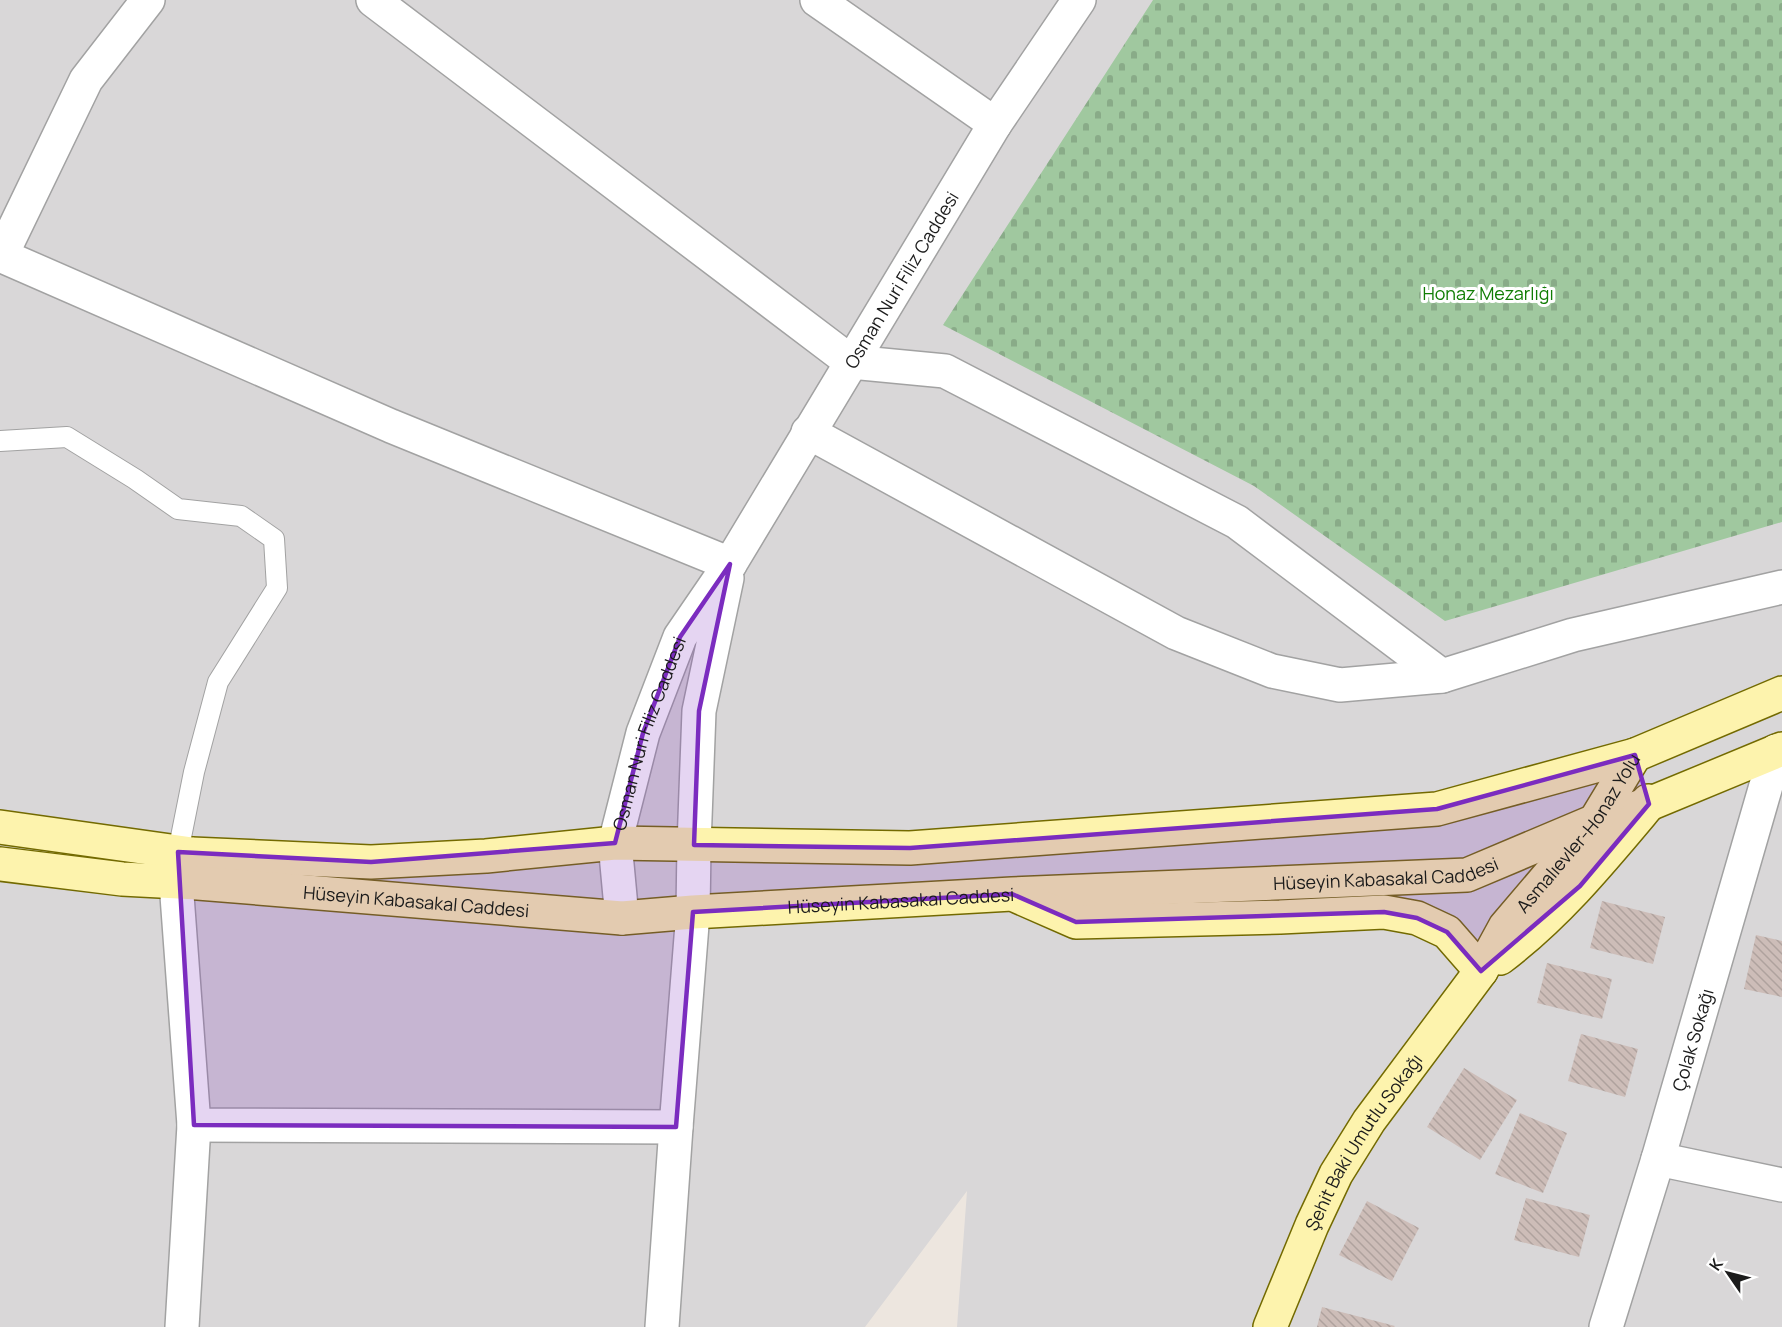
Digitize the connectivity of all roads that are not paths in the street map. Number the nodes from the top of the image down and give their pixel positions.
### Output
1 (148, 0) edge
2 (372, 0) edge
3 (817, 0) edge
4 (1079, 0) edge
5 (995, 124) junction
6 (1, 256) edge
7 (851, 362) junction
8 (808, 432) junction
9 (0, 441) edge
10 (730, 564) junction
11 (1782, 587) edge
12 (1442, 676) junction
13 (1782, 693) edge
14 (1779, 750) edge
15 (1635, 755) junction
16 (1649, 804) junction
17 (1595, 821) junction
18 (0, 827) edge
19 (615, 843) junction
20 (694, 845) junction
21 (0, 864) edge
22 (177, 867) junction
23 (1012, 894) junction
24 (693, 912) junction
25 (622, 918) junction
26 (1481, 971) junction
27 (194, 1125) junction
28 (676, 1127) junction
29 (1658, 1159) junction
30 (1782, 1185) edge
31 (182, 1327) edge
32 (662, 1327) edge
33 (1270, 1327) edge
34 (1606, 1327) edge

1 - 6 street
2 - 7 street
3 - 5 street
4 - 5 street, Osman Nuri Filiz Caddesi
5 - 7 street, Osman Nuri Filiz Caddesi
6 - 10 street
7 - 8 street, Osman Nuri Filiz Caddesi
7 - 12 street
8 - 10 street, Osman Nuri Filiz Caddesi
8 - 12 street
9 - 22 lane
10 - 19 street, Osman Nuri Filiz Caddesi
10 - 20 street, Osman Nuri Filiz Caddesi
11 - 12 street
13 - 15 main road, Hüseyin Kabasakal Caddesi
14 - 16 main road, Hüseyin Kabasakal Caddesi
14 - 29 street, Çolak Sokağı
15 - 16 main road, Asmalıevler-Honaz Yolu
15 - 17 main road, Asmalıevler-Honaz Yolu
15 - 20 main road, Hüseyin Kabasakal Caddesi
16 - 17 main road, Hüseyin Kabasakal Caddesi
16 - 26 main road, Asmalıevler-Honaz Yolu
17 - 23 main road, Hüseyin Kabasakal Caddesi
17 - 26 main road, Asmalıevler-Honaz Yolu
18 - 22 main road, Hüseyin Kabasakal Caddesi
19 - 20 main road, Hüseyin Kabasakal Caddesi
19 - 22 main road, Hüseyin Kabasakal Caddesi
19 - 25 street, Osman Nuri Filiz Caddesi
20 - 24 street, Osman Nuri Filiz Caddesi
21 - 22 main road, Hüseyin Kabasakal Caddesi
22 - 25 main road, Hüseyin Kabasakal Caddesi
22 - 27 street
23 - 24 main road, Hüseyin Kabasakal Caddesi
23 - 26 main road
24 - 25 main road, Hüseyin Kabasakal Caddesi
24 - 28 street, Osman Nuri Filiz Caddesi
26 - 33 main road, Şehit Baki Umutlu Sokağı
27 - 28 street
27 - 31 street
28 - 32 street, Osman Nuri Filiz Caddesi
29 - 30 street
29 - 34 street, Çolak Sokağı

